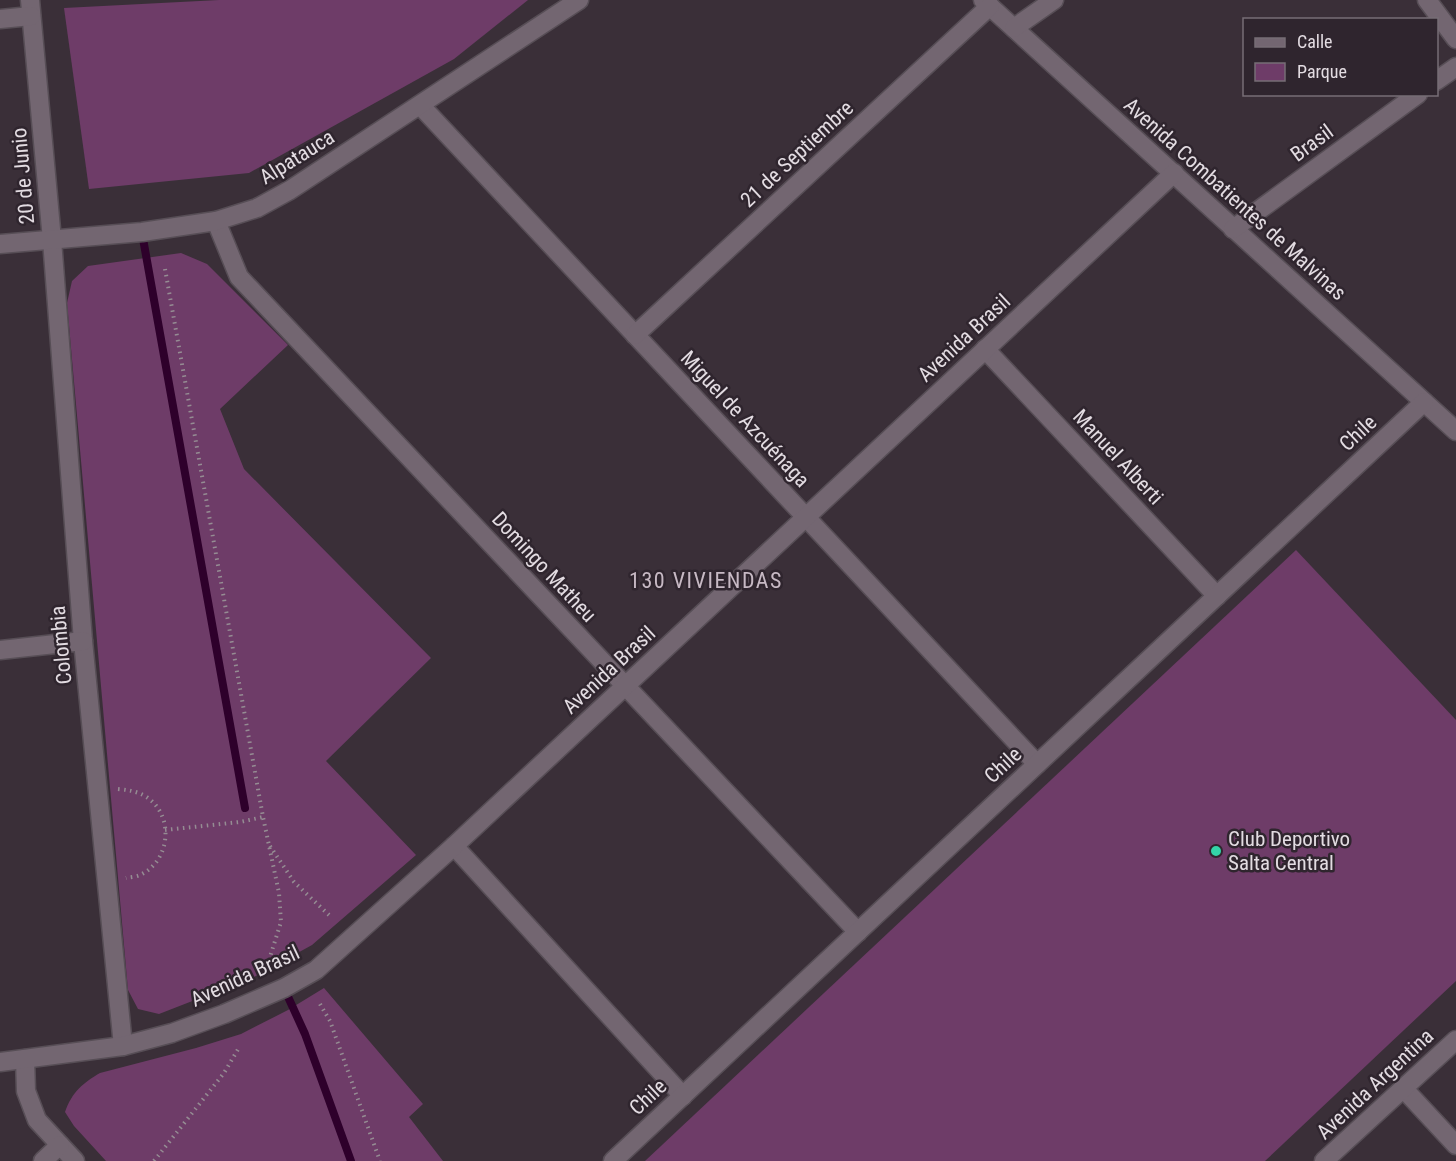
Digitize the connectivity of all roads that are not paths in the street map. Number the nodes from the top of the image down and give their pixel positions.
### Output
1 (579, 0) edge
2 (1054, 0) edge
3 (1427, 0) edge
4 (986, 3) edge
5 (31, 8) edge
6 (0, 19) edge
7 (1014, 28) junction
8 (1456, 39) edge
9 (1456, 67) edge
10 (1438, 80) edge
11 (1415, 96) edge
12 (420, 105) junction
13 (1174, 173) junction
14 (216, 221) junction
15 (1233, 229) junction
16 (52, 240) junction
17 (0, 244) edge
18 (635, 335) junction
19 (985, 349) junction
20 (1424, 402) junction
21 (1456, 431) edge
22 (806, 518) junction
23 (1217, 596) junction
24 (83, 641) junction
25 (0, 650) edge
26 (625, 686) junction
27 (1037, 764) junction
28 (454, 846) junction
29 (858, 932) junction
30 (1456, 1040) edge
31 (123, 1046) junction
32 (25, 1059) junction
33 (0, 1062) edge
34 (1403, 1088) junction
35 (683, 1096) junction
36 (60, 1144) junction
37 (1456, 1145) edge
38 (43, 1161) edge
39 (75, 1161) edge
40 (613, 1161) edge
41 (1324, 1161) edge

1 - 12 street, Alpatauca
2 - 7 street
3 - 8 street
4 - 7 street, Avenida Combatientes de Malvinas
4 - 18 street, 21 de Septiembre
5 - 6 street
5 - 16 street, 20 de Junio
7 - 13 street, Avenida Combatientes de Malvinas
9 - 10 street
11 - 15 street, Brasil
12 - 14 street, Alpatauca
12 - 18 street, Miguel de Azcuénaga
13 - 15 street, Avenida Combatientes de Malvinas
13 - 19 street, Avenida Brasil
14 - 16 street, Alpatauca
14 - 26 street, Domingo Matheu
15 - 20 street, Avenida Combatientes de Malvinas
16 - 17 street, Alpatauca
16 - 24 street, Colombia
18 - 22 street, Miguel de Azcuénaga
19 - 22 street, Avenida Brasil
19 - 23 street, Manuel Alberti
20 - 21 street, Avenida Combatientes de Malvinas
20 - 23 street, Chile
22 - 26 street, Avenida Brasil
22 - 27 street, Miguel de Azcuénaga
23 - 27 street, Chile
24 - 25 street
24 - 31 street, Colombia
26 - 28 street, Avenida Brasil
26 - 29 street, Domingo Matheu
27 - 29 street, Chile
28 - 31 street, Avenida Brasil
28 - 35 street
29 - 35 street, Chile
30 - 34 street, Avenida Argentina
31 - 32 street, Avenida Brasil
32 - 33 street, Avenida Brasil
32 - 36 street
34 - 37 street
34 - 41 street, Avenida Argentina
35 - 40 street, Chile
36 - 38 street
36 - 39 street

